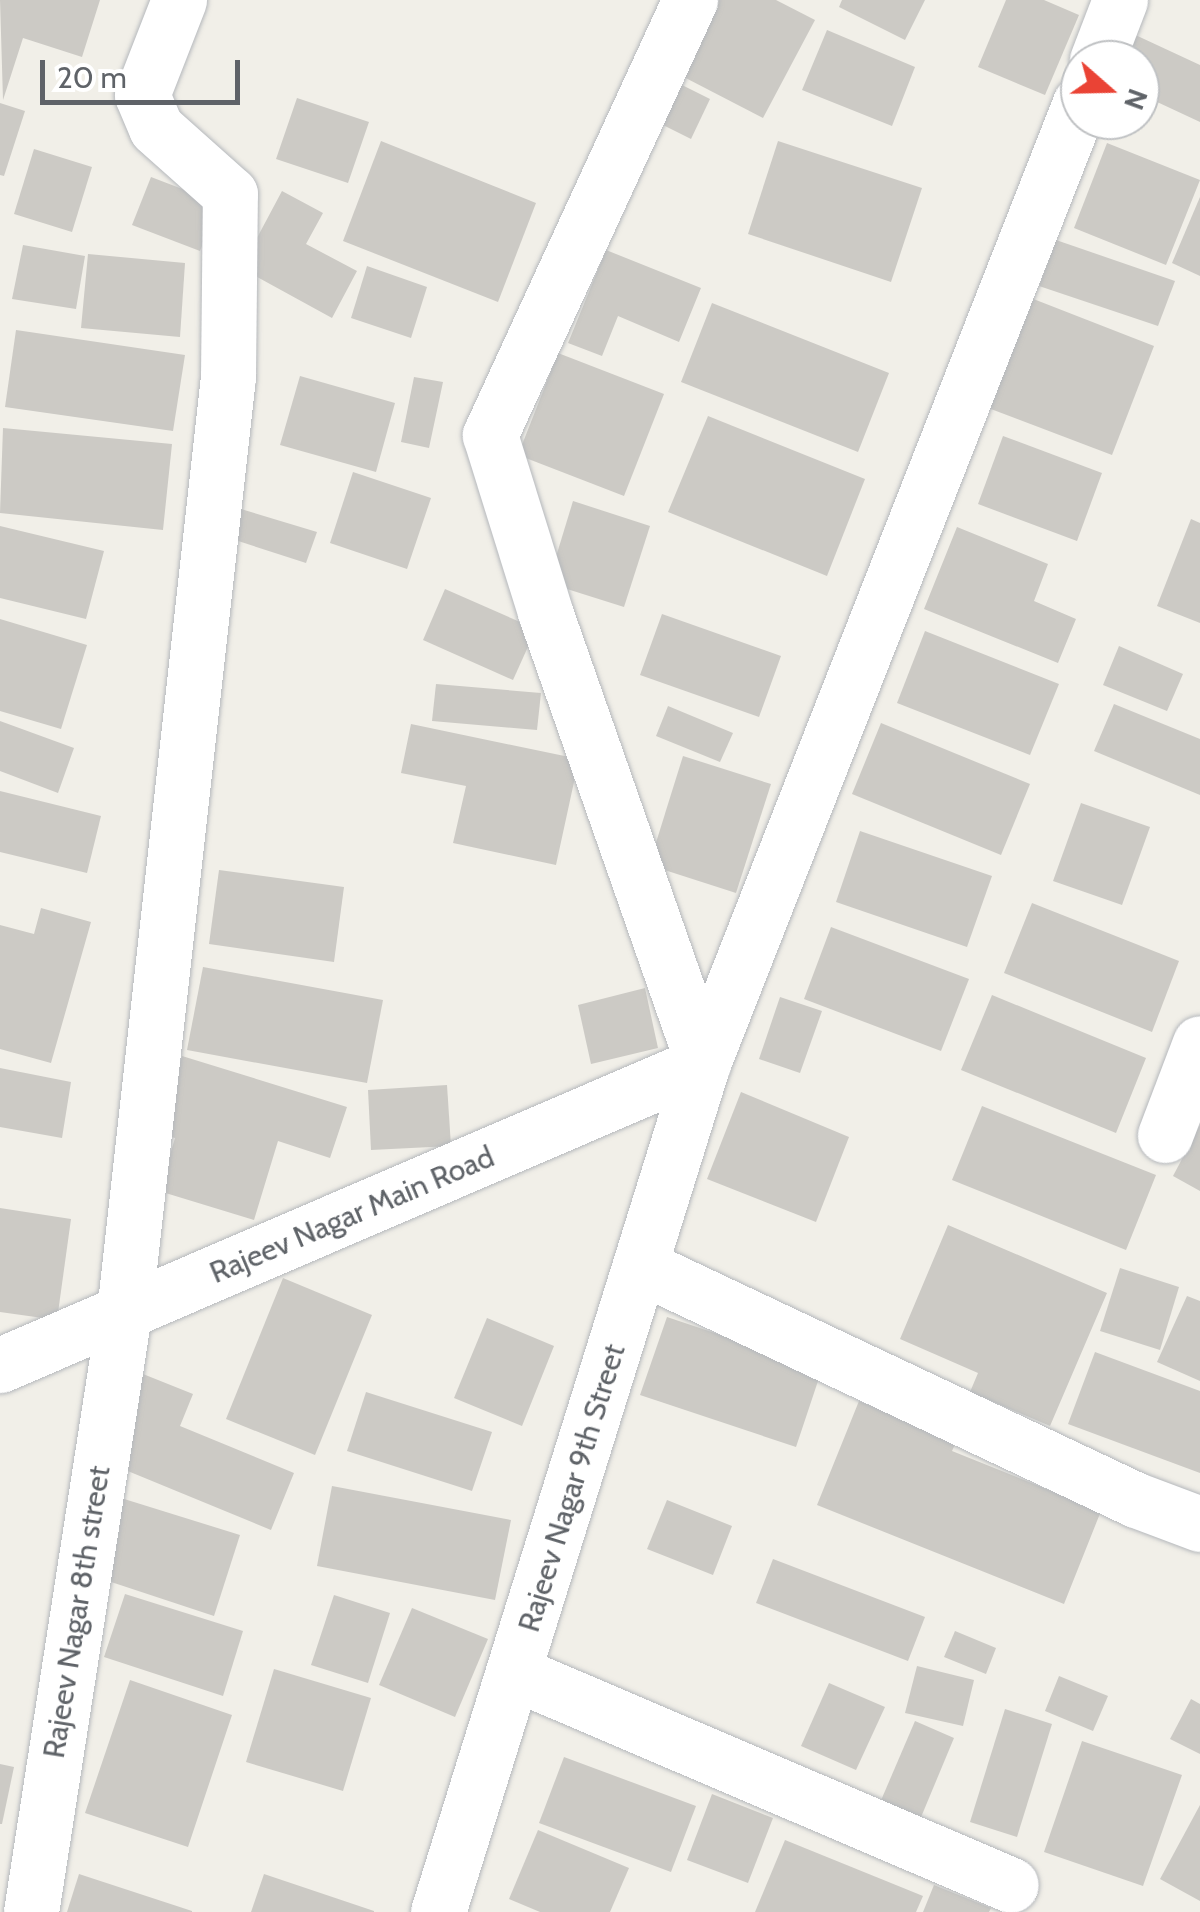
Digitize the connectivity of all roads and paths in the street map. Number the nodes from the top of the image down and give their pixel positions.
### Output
1 (179, 0) edge
2 (690, 0) edge
3 (1120, 0) edge
4 (1105, 40) edge
5 (1065, 140) edge
6 (1200, 1043) edge
7 (703, 1064) junction
8 (1164, 1134) dead end
9 (640, 1266) junction
10 (124, 1313) junction
11 (0, 1365) edge
12 (1200, 1524) edge
13 (516, 1673) junction
14 (1011, 1885) dead end
15 (31, 1912) edge
16 (438, 1912) edge

1 - 10 street, Rajeev Nagar 8th street
2 - 7 street
3 - 4 street
5 - 7 street, Rajeev Nagar 9th Street
6 - 8 street
7 - 9 street, Rajeev Nagar 9th Street
7 - 10 street, Rajeev Nagar Main Road
9 - 12 street
9 - 13 street, Rajeev Nagar 9th Street
10 - 11 street, Rajeev Nagar Main Road
10 - 15 street, Rajeev Nagar 8th street
13 - 14 street
13 - 16 street, Rajeev Nagar 9th Street

